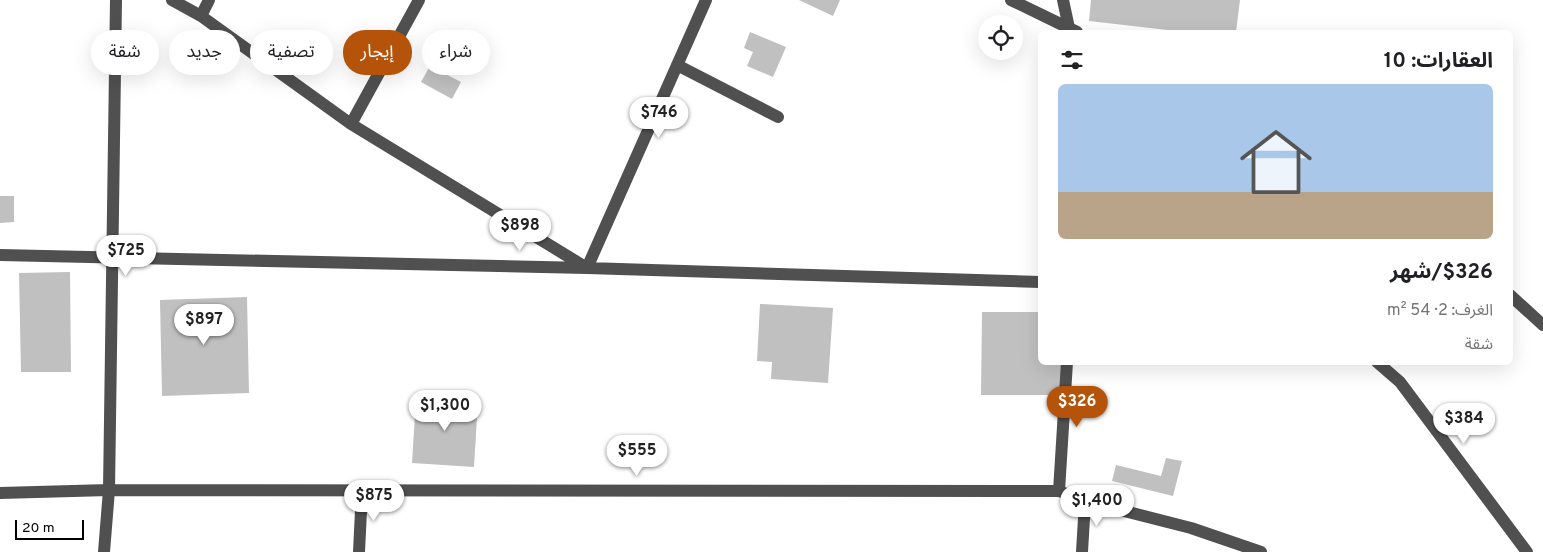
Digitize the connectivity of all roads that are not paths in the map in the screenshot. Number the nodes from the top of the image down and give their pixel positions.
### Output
1 (116, 0) edge
2 (172, 0) edge
3 (209, 0) edge
4 (419, 0) edge
5 (706, 0) edge
6 (1011, 0) edge
7 (1064, 0) edge
8 (201, 16) junction
9 (1073, 30) edge
10 (677, 65) junction
11 (778, 116) dead end
12 (351, 124) junction
13 (0, 255) edge
14 (113, 256) junction
15 (587, 268) junction
16 (1038, 282) edge
17 (1513, 298) edge
18 (1543, 325) edge
19 (1067, 365) edge
20 (1380, 365) edge
21 (109, 490) junction
22 (362, 490) junction
23 (1059, 491) junction
24 (0, 493) edge
25 (1085, 501) junction
26 (104, 552) edge
27 (359, 552) edge
28 (1082, 552) edge
29 (1261, 552) edge
30 (1527, 552) edge

1 - 14 street
2 - 8 street
3 - 8 street
4 - 12 street
5 - 10 street
6 - 9 street
7 - 9 street
8 - 12 street
10 - 11 street
10 - 15 street
12 - 15 street
13 - 14 street
14 - 15 street
14 - 21 street
15 - 16 street
17 - 18 street
19 - 23 street
20 - 30 street
21 - 22 street
21 - 24 street
21 - 26 street
22 - 23 street
22 - 27 street
23 - 25 street
25 - 28 street
25 - 29 street

